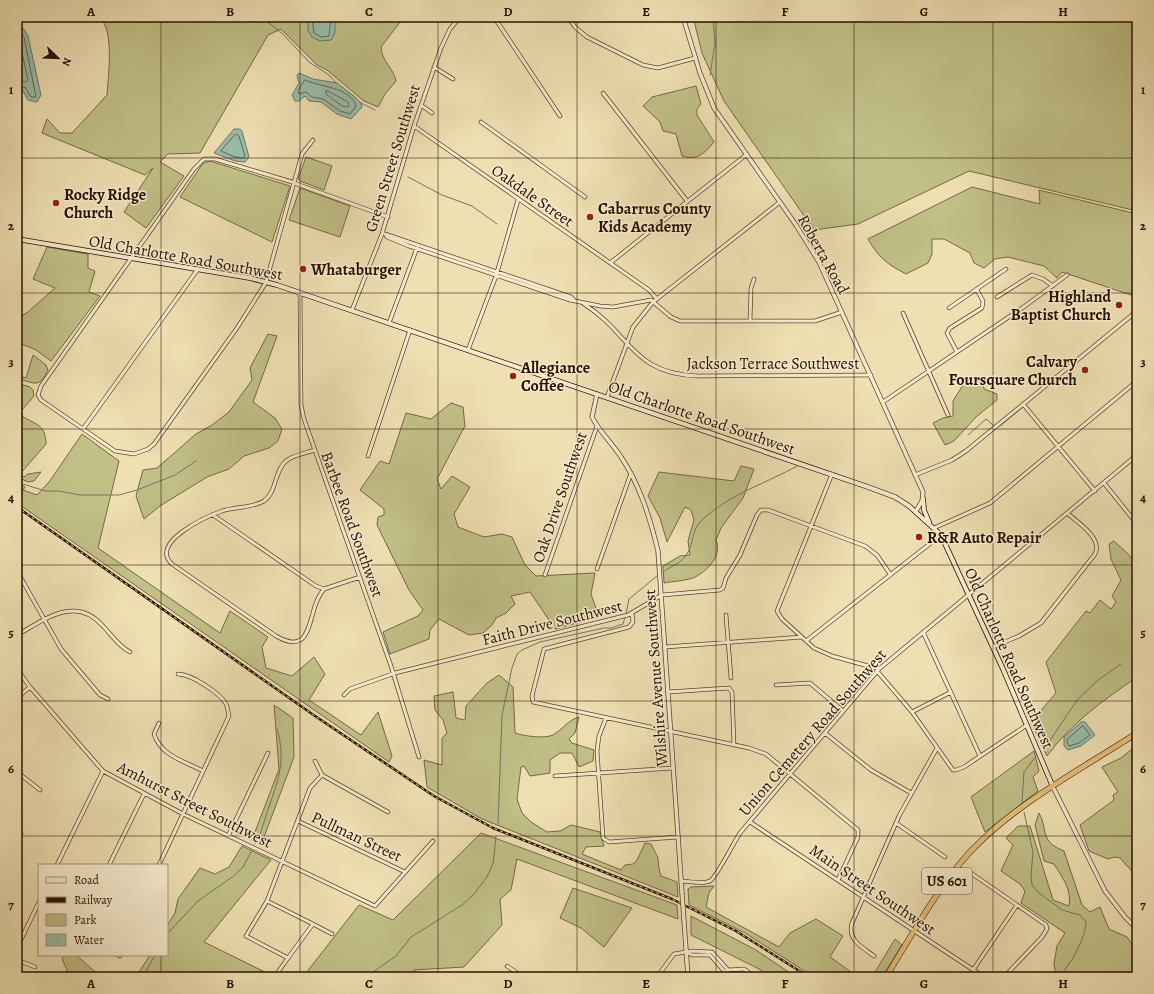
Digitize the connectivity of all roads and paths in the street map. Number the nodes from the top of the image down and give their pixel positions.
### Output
1 (460, 17) edge
2 (494, 17) edge
3 (568, 17) edge
4 (683, 17) edge
5 (695, 58) junction
6 (434, 67) junction
7 (452, 79) dead end
8 (602, 93) dead end
9 (421, 106) junction
10 (432, 113) dead end
11 (560, 116) dead end
12 (481, 122) dead end
13 (414, 126) junction
14 (313, 140) dead end
15 (746, 155) junction
16 (294, 183) junction
17 (585, 197) dead end
18 (518, 200) junction
19 (687, 201) junction
20 (780, 202) junction
21 (388, 217) junction
22 (383, 234) junction
23 (17, 239) edge
24 (418, 244) junction
25 (417, 249) junction
26 (130, 258) junction
27 (610, 263) junction
28 (1006, 269) dead end
29 (198, 270) junction
30 (497, 271) junction
31 (1067, 275) dead end
32 (496, 276) junction
33 (754, 279) dead end
34 (266, 282) junction
35 (1053, 286) junction
36 (977, 290) junction
37 (300, 292) junction
38 (997, 297) dead end
39 (657, 299) junction
40 (574, 300) junction
41 (581, 302) junction
42 (653, 302) junction
43 (949, 308) dead end
44 (352, 310) junction
45 (1137, 310) edge
46 (842, 312) junction
47 (903, 313) dead end
48 (750, 321) junction
49 (389, 323) junction
50 (410, 330) junction
51 (626, 343) junction
52 (468, 350) junction
53 (957, 352) junction
54 (929, 372) junction
55 (871, 375) junction
56 (1137, 381) edge
57 (597, 394) junction
58 (607, 397) junction
59 (883, 402) junction
60 (1023, 404) junction
61 (948, 415) dead end
62 (597, 426) junction
63 (84, 429) junction
64 (1059, 446) junction
65 (315, 450) junction
66 (368, 456) dead end
67 (1137, 456) edge
68 (630, 473) junction
69 (832, 474) junction
70 (915, 475) junction
71 (1104, 483) junction
72 (1095, 491) junction
73 (923, 498) junction
74 (916, 511) junction
75 (1067, 513) junction
76 (213, 515) junction
77 (930, 524) junction
78 (1137, 524) edge
79 (811, 525) junction
80 (934, 528) junction
81 (941, 535) junction
82 (597, 569) dead end
83 (17, 571) edge
84 (890, 574) junction
85 (545, 575) dead end
86 (360, 577) junction
87 (324, 589) junction
88 (662, 594) junction
89 (969, 594) junction
90 (632, 614) junction
91 (726, 615) dead end
92 (44, 620) junction
93 (923, 632) junction
94 (17, 635) edge
95 (802, 637) junction
96 (806, 641) junction
97 (728, 642) junction
98 (665, 646) junction
99 (993, 647) junction
100 (130, 652) dead end
101 (17, 669) edge
102 (878, 670) junction
103 (178, 674) dead end
104 (393, 674) junction
105 (731, 678) dead end
106 (776, 685) dead end
107 (30, 687) junction
108 (668, 692) junction
109 (951, 692) junction
110 (344, 695) dead end
111 (17, 698) edge
112 (108, 699) dead end
113 (843, 711) junction
114 (912, 712) junction
115 (606, 718) junction
116 (160, 723) dead end
117 (1027, 725) junction
118 (671, 732) junction
119 (825, 733) junction
120 (1137, 733) edge
121 (734, 745) junction
122 (937, 748) junction
123 (268, 753) dead end
124 (980, 756) junction
125 (419, 757) dead end
126 (315, 761) dead end
127 (673, 768) junction
128 (103, 771) junction
129 (203, 771) junction
130 (17, 772) edge
131 (599, 773) junction
132 (790, 774) junction
133 (322, 775) junction
134 (555, 776) dead end
135 (1053, 787) junction
136 (40, 790) dead end
137 (911, 793) junction
138 (144, 794) junction
139 (388, 812) dead end
140 (183, 814) junction
141 (298, 821) junction
142 (750, 822) junction
143 (896, 823) junction
144 (17, 832) edge
145 (21, 834) dead end
146 (228, 836) junction
147 (678, 837) junction
148 (433, 840) dead end
149 (945, 857) dead end
150 (282, 861) junction
151 (57, 864) edge
152 (109, 864) edge
153 (159, 864) edge
154 (968, 870) dead end
155 (405, 872) junction
156 (838, 880) junction
157 (681, 881) junction
158 (864, 896) junction
159 (267, 901) junction
160 (1016, 905) junction
161 (38, 906) edge
162 (1137, 920) edge
163 (1130, 923) junction
164 (313, 924) junction
165 (1137, 928) edge
166 (914, 931) junction
167 (332, 934) dead end
168 (17, 948) edge
169 (686, 952) junction
170 (874, 956) dead end
171 (288, 958) junction
172 (17, 960) edge
173 (507, 966) dead end
174 (35, 967) dead end
175 (973, 970) junction
176 (727, 971) junction
177 (278, 972) dead end
178 (523, 977) edge
179 (657, 977) edge
180 (688, 977) edge
181 (721, 977) edge
182 (756, 977) edge
183 (886, 977) edge
184 (983, 977) edge
185 (1004, 977) edge

1 - 6 street, Green Street Southwest
2 - 11 street
3 - 5 street
4 - 5 street, Roberta Road
5 - 15 street, Roberta Road
6 - 7 street
6 - 9 street, Green Street Southwest
8 - 19 street
9 - 10 street
9 - 13 street, Green Street Southwest
12 - 17 street
13 - 18 street, Oakdale Street
13 - 21 street, Green Street Southwest
14 - 16 street
15 - 19 street
15 - 20 street, Roberta Road
16 - 21 street
16 - 26 street
16 - 34 street
18 - 27 street, Oakdale Street
18 - 30 street
19 - 27 street
20 - 39 street
20 - 46 street, Roberta Road
21 - 22 street, Green Street Southwest
22 - 24 street, Jackson Terrace Southwest
22 - 25 street, Jackson Terrace Southwest
22 - 44 street, Green Street Southwest
23 - 26 main road, Old Charlotte Road Southwest
24 - 25 street
24 - 30 street, Jackson Terrace Southwest
25 - 32 street, Jackson Terrace Southwest
25 - 49 street
26 - 29 main road, Old Charlotte Road Southwest
26 - 63 street
27 - 39 street, Oakdale Street
28 - 36 street
29 - 34 main road, Old Charlotte Road Southwest
29 - 63 street
30 - 32 street
30 - 40 street, Jackson Terrace Southwest
31 - 35 street
32 - 40 street, Jackson Terrace Southwest
32 - 52 street
33 - 48 street
34 - 37 main road, Old Charlotte Road Southwest
34 - 63 street
35 - 38 street
35 - 53 street
36 - 43 street
36 - 53 street
37 - 44 main road, Old Charlotte Road Southwest
37 - 65 street, Barbee Road Southwest
39 - 42 street
40 - 41 street, Jackson Terrace Southwest
41 - 42 street, Jackson Terrace Southwest
41 - 51 street, Jackson Terrace Southwest
42 - 48 street
42 - 51 street
44 - 49 main road, Old Charlotte Road Southwest
45 - 60 street
46 - 48 street
46 - 55 street, Roberta Road
47 - 54 street
49 - 50 main road, Old Charlotte Road Southwest
50 - 52 main road, Old Charlotte Road Southwest
50 - 66 street
51 - 55 street, Jackson Terrace Southwest
51 - 58 street
52 - 57 main road, Old Charlotte Road Southwest
53 - 54 street
54 - 59 street
54 - 61 street
55 - 59 street, Roberta Road
56 - 64 street
57 - 58 main road, Old Charlotte Road Southwest
57 - 62 street
58 - 69 main road, Old Charlotte Road Southwest
59 - 70 street, Roberta Road
60 - 64 street
60 - 70 street
62 - 68 street, Wilshire Avenue Southwest
62 - 85 street, Oak Drive Southwest
64 - 72 street
64 - 80 street
65 - 76 street
65 - 86 street, Barbee Road Southwest
67 - 71 street, Union Cemetery Road Southwest
68 - 82 street
68 - 88 street, Wilshire Avenue Southwest
69 - 74 main road, Old Charlotte Road Southwest
69 - 79 street
70 - 73 street, Roberta Road
71 - 72 street, Union Cemetery Road Southwest
71 - 78 street
72 - 75 street, Union Cemetery Road Southwest
73 - 74 street
73 - 77 main road
74 - 77 main road, Old Charlotte Road Southwest
75 - 89 street, Union Cemetery Road Southwest
75 - 99 street
76 - 87 street
76 - 87 street
77 - 80 main road, Old Charlotte Road Southwest
79 - 84 street
79 - 88 street
79 - 95 street
80 - 81 main road, Old Charlotte Road Southwest
81 - 84 street
81 - 89 main road, Old Charlotte Road Southwest
83 - 92 street
84 - 96 street
86 - 87 street
86 - 104 street, Barbee Road Southwest
88 - 90 street, Faith Drive Southwest
88 - 98 street, Wilshire Avenue Southwest
89 - 93 street, Union Cemetery Road Southwest
89 - 99 main road, Old Charlotte Road Southwest
90 - 104 street, Faith Drive Southwest
90 - 115 street
91 - 97 street
92 - 94 street
92 - 100 street
92 - 112 street
93 - 102 street, Union Cemetery Road Southwest
93 - 109 street
95 - 96 street
95 - 97 street
96 - 102 street
97 - 98 street
97 - 105 street
98 - 108 street, Wilshire Avenue Southwest
99 - 117 main road, Old Charlotte Road Southwest
101 - 107 street, Amhurst Street Southwest
102 - 113 street, Union Cemetery Road Southwest
102 - 114 street
103 - 129 street
104 - 110 street, Faith Drive Southwest
104 - 125 street, Barbee Road Southwest
106 - 113 street
107 - 111 street
107 - 128 street, Amhurst Street Southwest
108 - 118 street, Wilshire Avenue Southwest
108 - 121 street
109 - 114 street
109 - 124 street
113 - 119 street, Union Cemetery Road Southwest
114 - 122 street
115 - 118 street
115 - 131 street
116 - 129 street
117 - 124 street
117 - 135 main road, Old Charlotte Road Southwest
118 - 121 street
118 - 127 street, Wilshire Avenue Southwest
119 - 132 street, Union Cemetery Road Southwest
119 - 137 street
120 - 135 highway, US 601
121 - 132 street
122 - 124 street
122 - 137 street
123 - 146 street
126 - 133 street
127 - 131 street
127 - 147 street, Wilshire Avenue Southwest
128 - 138 street, Amhurst Street Southwest
128 - 151 street
129 - 140 street
130 - 136 street
131 - 134 street
131 - 147 street
132 - 142 street, Union Cemetery Road Southwest
132 - 156 street
133 - 139 street
133 - 141 street
135 - 163 street, Old Charlotte Road Southwest
135 - 166 highway, US 601
137 - 143 street
138 - 140 street, Amhurst Street Southwest
138 - 152 street
140 - 146 street, Amhurst Street Southwest
140 - 153 street
141 - 150 street
141 - 155 street, Pullman Street
142 - 156 street, Main Street Southwest
142 - 157 street, Union Cemetery Road Southwest
143 - 149 street
143 - 158 street
144 - 145 street
146 - 150 street, Amhurst Street Southwest
147 - 157 street, Wilshire Avenue Southwest
148 - 155 street
150 - 155 street, Amhurst Street Southwest
150 - 159 street
154 - 160 street
156 - 158 street, Main Street Southwest
157 - 169 street, Wilshire Avenue Southwest, bridge
158 - 166 street, Main Street Southwest
158 - 170 street
159 - 164 street
159 - 171 street
160 - 175 street
160 - 185 street
161 - 168 street
162 - 163 street
163 - 165 street, Old Charlotte Road Southwest
164 - 167 street
164 - 171 street
166 - 175 street, Main Street Southwest
166 - 183 highway, US 601
169 - 176 street
169 - 179 street
169 - 180 street, Wilshire Avenue Southwest
171 - 177 street
172 - 174 street
173 - 178 street
175 - 184 street, Main Street Southwest
176 - 181 street
176 - 182 street

